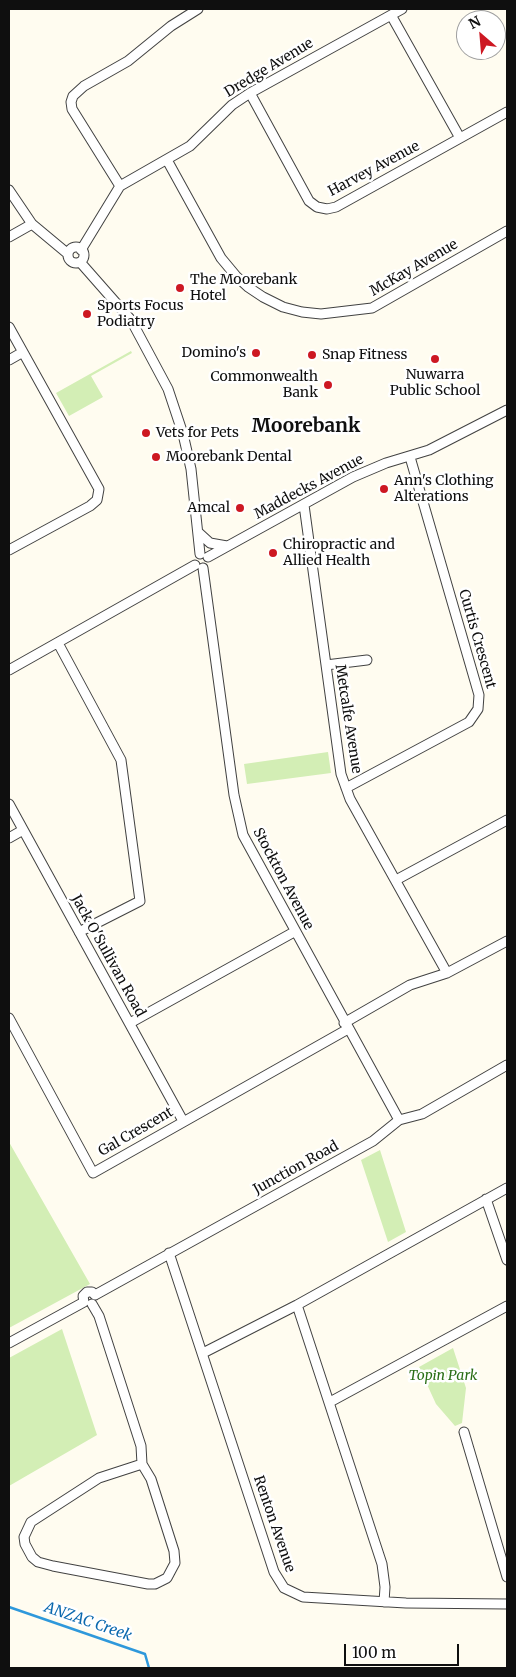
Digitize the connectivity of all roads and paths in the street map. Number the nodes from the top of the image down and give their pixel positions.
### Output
1 (198, 9) edge
2 (402, 9) edge
3 (391, 15) junction
4 (250, 93) junction
5 (507, 112) edge
6 (460, 138) junction
7 (167, 160) junction
8 (120, 186) junction
9 (9, 190) edge
10 (32, 224) junction
11 (507, 231) edge
12 (9, 237) edge
13 (81, 250) junction
14 (68, 254) junction
15 (80, 262) junction
16 (9, 327) edge
17 (23, 352) junction
18 (9, 360) edge
19 (507, 412) edge
20 (410, 456) junction
21 (304, 505) junction
22 (197, 532) junction
23 (228, 546) junction
24 (9, 550) edge
25 (204, 555) junction
26 (199, 566) junction
27 (58, 643) junction
28 (367, 660) dead end
29 (326, 665) junction
30 (9, 670) edge
31 (346, 788) junction
32 (9, 804) edge
33 (507, 820) edge
34 (23, 830) junction
35 (9, 838) edge
36 (396, 880) junction
37 (79, 932) junction
38 (294, 932) junction
39 (507, 941) edge
40 (447, 973) junction
41 (9, 1018) edge
42 (130, 1023) junction
43 (346, 1026) junction
44 (507, 1065) edge
45 (399, 1120) junction
46 (183, 1121) junction
47 (507, 1188) edge
48 (486, 1199) junction
49 (169, 1253) junction
50 (507, 1260) edge
51 (91, 1300) junction
52 (297, 1305) junction
53 (507, 1306) edge
54 (9, 1343) edge
55 (203, 1353) junction
56 (330, 1402) junction
57 (464, 1432) dead end
58 (142, 1464) junction
59 (507, 1577) edge
60 (384, 1602) junction
61 (507, 1604) edge

1 - 8 street
2 - 3 street, Dredge Avenue
3 - 4 street, Dredge Avenue
3 - 6 street
4 - 6 street, Harvey Avenue
4 - 7 street, Dredge Avenue
5 - 6 street, Harvey Avenue
7 - 8 street, Dredge Avenue
7 - 11 street, McKay Avenue
8 - 13 street, Dredge Avenue
9 - 10 street
10 - 12 street
10 - 14 street
13 - 14 street
13 - 15 street
14 - 15 street
15 - 22 street
16 - 17 street
17 - 18 street
17 - 24 street
19 - 20 street, Maddecks Avenue
20 - 21 street, Maddecks Avenue
20 - 31 street, Curtis Crescent
21 - 23 street, Maddecks Avenue
21 - 29 street, Metcalfe Avenue
22 - 23 street
22 - 25 street
23 - 25 street, Maddecks Avenue
25 - 26 street
25 - 26 street
26 - 27 street
26 - 38 street, Stockton Avenue
27 - 30 street
27 - 37 street
28 - 29 street
29 - 31 street, Metcalfe Avenue
31 - 36 street, Metcalfe Avenue
32 - 34 street, Jack O'Sullivan Road
33 - 36 street
34 - 35 street
34 - 37 street, Jack O'Sullivan Road
36 - 40 street, Metcalfe Avenue
37 - 42 street, Jack O'Sullivan Road
38 - 42 street
38 - 43 street, Stockton Avenue
39 - 40 street, Gal Crescent
40 - 43 street, Gal Crescent
41 - 46 street, Gal Crescent
42 - 46 street, Jack O'Sullivan Road
43 - 45 street, Stockton Avenue
43 - 46 street, Gal Crescent
44 - 45 street, Junction Road
45 - 49 street, Junction Road
47 - 48 street
48 - 50 street
48 - 52 street
49 - 51 street, Junction Road
49 - 55 street, Renton Avenue
51 - 54 street, Junction Road
51 - 58 street
52 - 55 street
52 - 56 street
53 - 56 street
55 - 60 street, Renton Avenue
56 - 60 street
57 - 59 street
58 - 58 street
60 - 61 street, Renton Avenue

